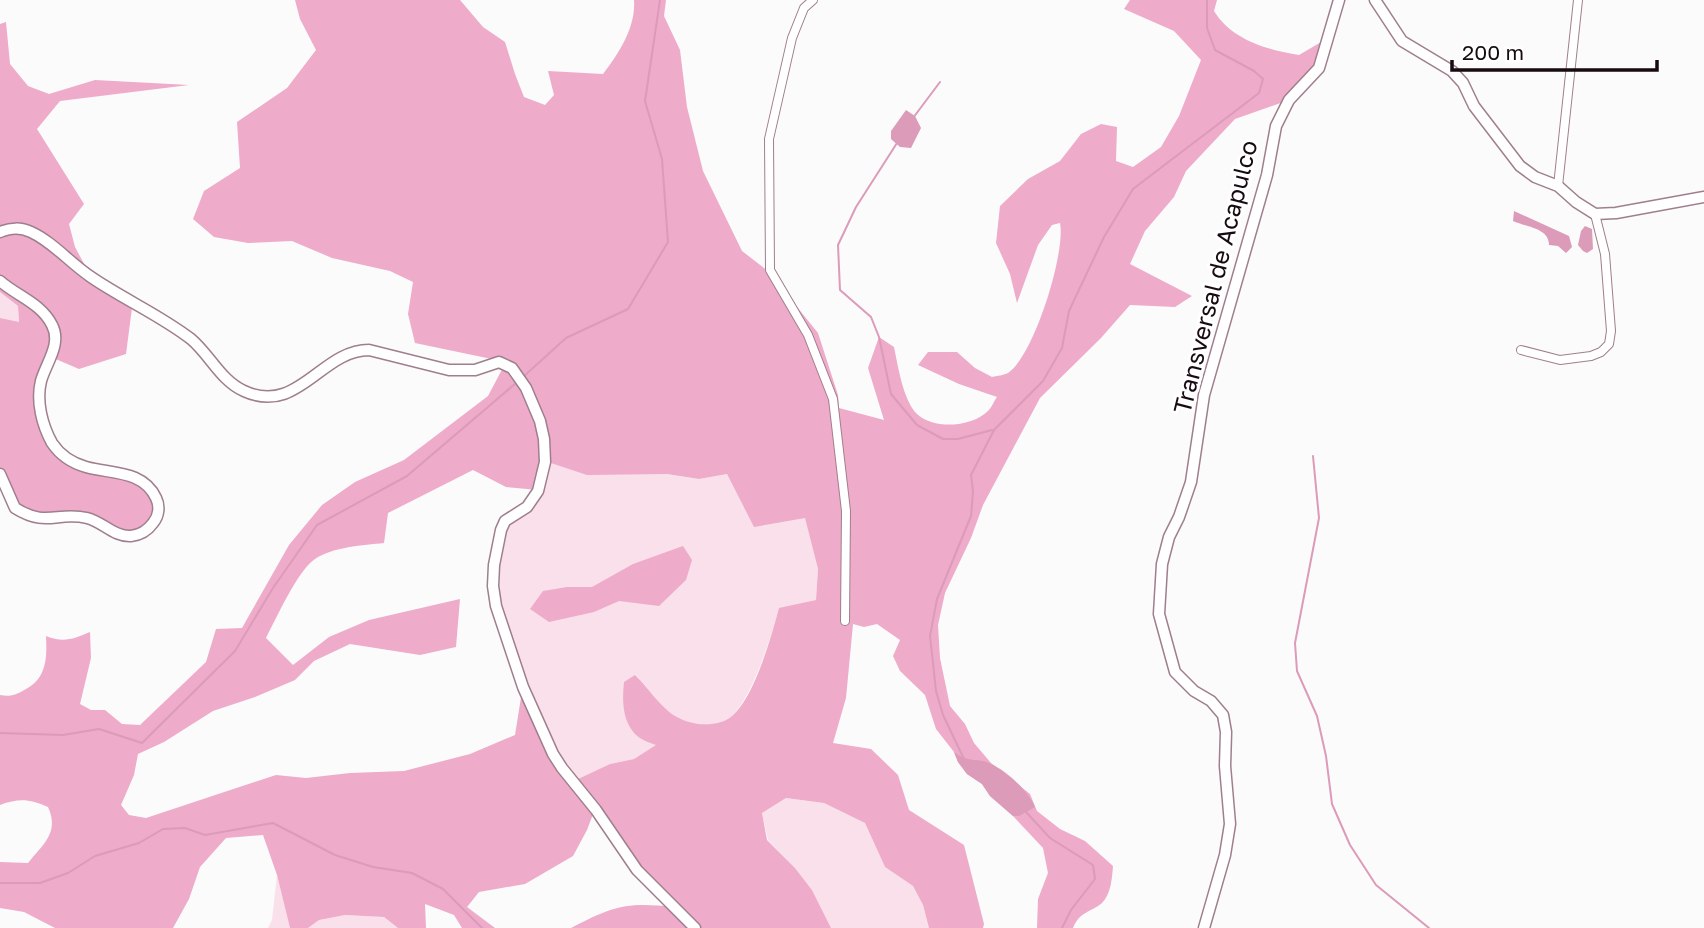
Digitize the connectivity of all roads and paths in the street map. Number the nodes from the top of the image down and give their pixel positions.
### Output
1 (813, 0) edge
2 (1339, 0) edge
3 (1375, 0) edge
4 (1578, 0) edge
5 (1558, 187) junction
6 (1704, 197) edge
7 (1595, 214) junction
8 (0, 232) edge
9 (0, 281) edge
10 (1521, 350) dead end
11 (0, 474) edge
12 (845, 621) dead end
13 (695, 928) edge
14 (1204, 928) edge

1 - 12 street
2 - 14 street, Transversal de Acapulco
3 - 5 street
4 - 5 street
5 - 7 street
6 - 7 street
7 - 10 street
8 - 13 street
9 - 11 street

